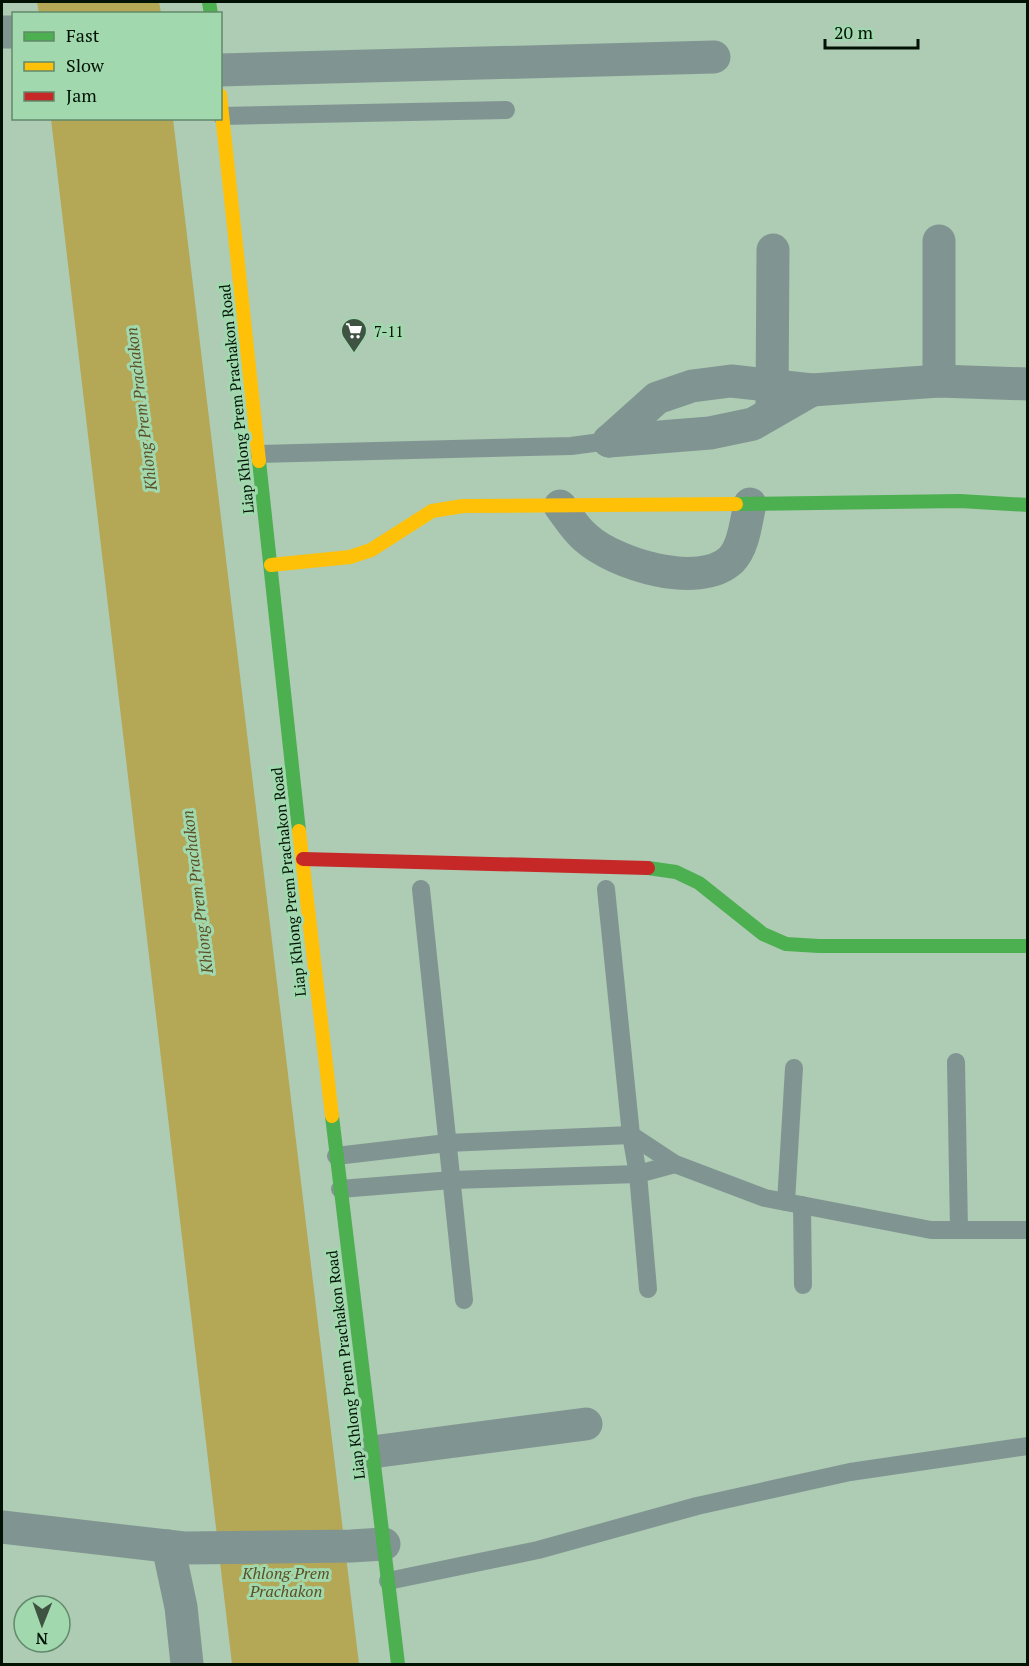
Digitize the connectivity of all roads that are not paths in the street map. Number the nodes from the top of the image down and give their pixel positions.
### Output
1 (714, 57) dead end
2 (222, 70) edge
3 (506, 110) dead end
4 (222, 116) joint
5 (939, 241) dead end
6 (773, 250) dead end
7 (939, 381) junction
8 (1028, 384) edge
9 (772, 399) junction
10 (609, 441) junction
11 (259, 454) junction
12 (750, 504) junction
13 (1028, 505) edge
14 (560, 506) junction
15 (271, 565) junction
16 (303, 859) junction
17 (421, 889) dead end
18 (606, 889) dead end
19 (1028, 946) edge
20 (956, 1062) dead end
21 (795, 1068) dead end
22 (631, 1136) junction
23 (447, 1143) junction
24 (336, 1156) junction
25 (675, 1164) junction
26 (638, 1174) junction
27 (452, 1180) junction
28 (340, 1189) junction
29 (794, 1203) junction
30 (959, 1230) junction
31 (1028, 1230) edge
32 (803, 1285) dead end
33 (648, 1289) dead end
34 (464, 1300) dead end
35 (586, 1424) dead end
36 (1028, 1446) edge
37 (372, 1452) junction
38 (2, 1527) edge
39 (384, 1544) junction
40 (176, 1547) junction
41 (388, 1581) junction
42 (187, 1665) edge
43 (398, 1665) edge

1 - 2 street
3 - 4 lane
4 - 11 street, Liap Khlong Prem Prachakon Road
5 - 7 street
6 - 9 street
7 - 8 street
7 - 9 street
9 - 10 street
9 - 10 street
10 - 11 lane
11 - 15 street, Liap Khlong Prem Prachakon Road
12 - 13 street
12 - 14 street
12 - 14 street
14 - 15 street
15 - 16 street, Liap Khlong Prem Prachakon Road
16 - 19 street
16 - 24 street, Liap Khlong Prem Prachakon Road
17 - 23 lane
18 - 22 lane
20 - 30 lane
21 - 29 lane
22 - 23 lane
22 - 25 lane
22 - 26 lane
23 - 24 lane
23 - 27 lane
24 - 28 street, Liap Khlong Prem Prachakon Road
25 - 26 lane
25 - 29 lane
26 - 27 lane
26 - 33 lane
27 - 28 lane
27 - 34 lane
28 - 37 street, Liap Khlong Prem Prachakon Road
29 - 30 lane
29 - 32 lane
30 - 31 lane
35 - 37 street
36 - 41 lane
37 - 39 street, Liap Khlong Prem Prachakon Road
38 - 40 street
39 - 40 street
39 - 41 street, Liap Khlong Prem Prachakon Road
40 - 42 street
41 - 43 street, Liap Khlong Prem Prachakon Road

